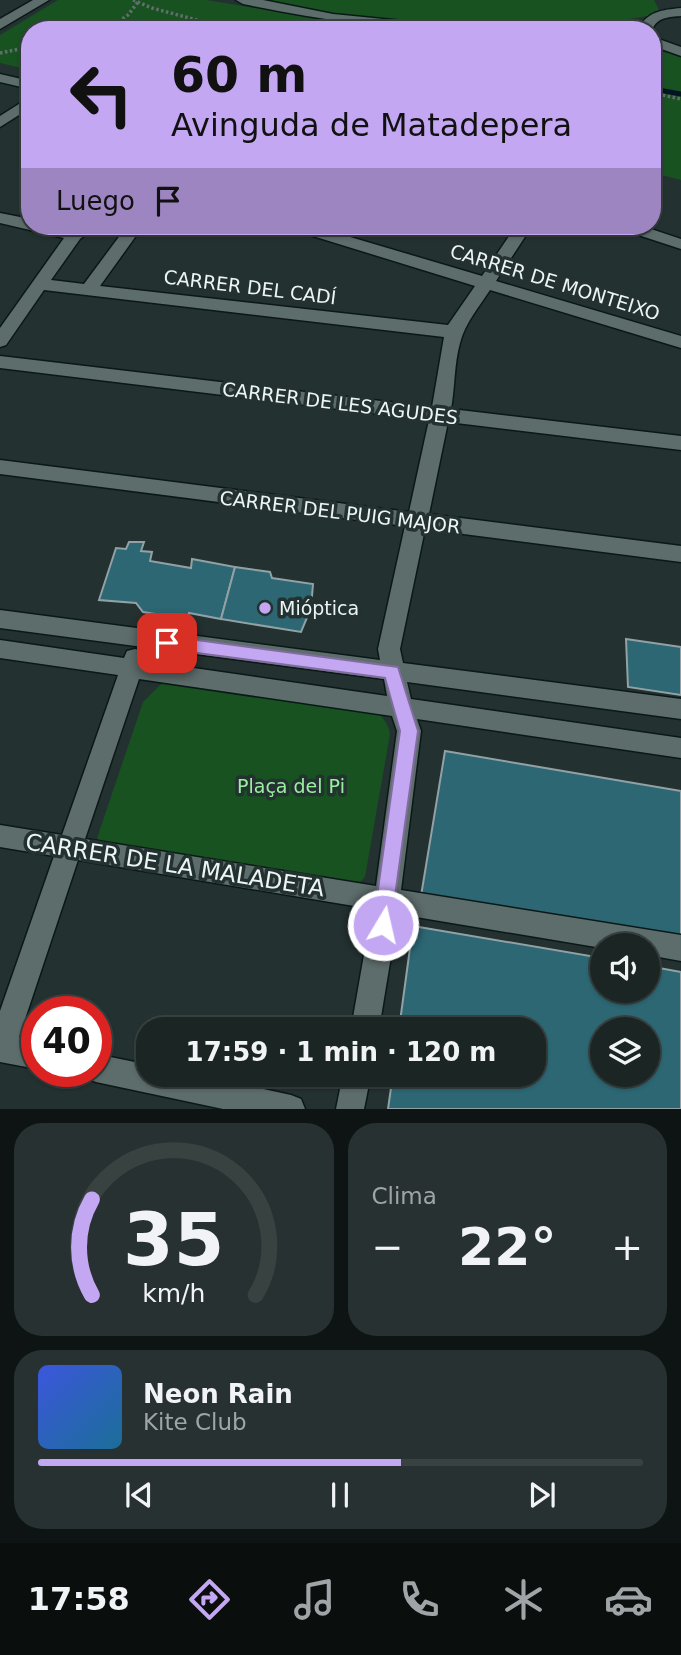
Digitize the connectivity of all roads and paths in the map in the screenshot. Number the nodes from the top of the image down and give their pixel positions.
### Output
1 (42, 0) edge
2 (243, 0) edge
3 (655, 0) edge
4 (136, 1) edge
5 (0, 6) edge
6 (18, 13) junction
7 (674, 13) edge
8 (119, 21) edge
9 (204, 21) edge
10 (364, 21) edge
11 (649, 21) edge
12 (0, 25) edge
13 (681, 26) edge
14 (661, 44) edge
15 (21, 49) edge
16 (681, 52) edge
17 (0, 53) edge
18 (0, 78) edge
19 (21, 84) edge
20 (661, 95) edge
21 (681, 99) edge
22 (21, 108) edge
23 (0, 123) edge
24 (0, 218) edge
25 (21, 222) edge
26 (73, 235) edge
27 (128, 235) edge
28 (325, 235) edge
29 (518, 235) edge
30 (654, 235) edge
31 (681, 244) edge
32 (40, 284) junction
33 (485, 284) junction
34 (88, 290) junction
35 (455, 332) junction
36 (0, 341) edge
37 (681, 342) edge
38 (0, 362) edge
39 (440, 415) junction
40 (681, 443) edge
41 (0, 467) edge
42 (417, 522) junction
43 (681, 554) edge
44 (0, 619) edge
45 (142, 639) junction
46 (0, 649) edge
47 (132, 668) junction
48 (392, 672) junction
49 (401, 707) junction
50 (681, 709) edge
51 (681, 748) edge
52 (0, 836) edge
53 (72, 848) junction
54 (387, 899) junction
55 (681, 948) edge
56 (367, 1017) edge
57 (1, 1047) edge
58 (21, 1051) edge
59 (112, 1071) edge
60 (355, 1087) edge
61 (291, 1109) edge
62 (351, 1109) edge

1 - 6 street
2 - 10 street
3 - 7 street
4 - 8 path
4 - 9 path
5 - 6 street
6 - 12 street
7 - 11 street
7 - 13 street
14 - 16 street
15 - 17 path
18 - 19 street
20 - 21 path
22 - 23 street
24 - 25 street
26 - 32 street
27 - 34 street
28 - 33 street, CARRER DE MONTEIXO
29 - 33 street
30 - 31 street
32 - 34 street, CARRER DEL CADÍ
32 - 36 street
33 - 35 street
33 - 37 street, CARRER DE MONTEIXO
34 - 35 street, CARRER DEL CADÍ
35 - 39 street
38 - 39 street, CARRER DE LES AGUDES
39 - 40 street, CARRER DE LES AGUDES
39 - 42 street
41 - 42 street, CARRER DEL PUIG MAJOR
42 - 43 street, CARRER DEL PUIG MAJOR
42 - 48 street
44 - 45 street
45 - 47 street
45 - 48 street
46 - 47 street
47 - 49 street
47 - 53 street
48 - 49 street
48 - 50 street
49 - 51 street
49 - 54 street
52 - 53 street, CARRER DE LA MALADETA
53 - 54 street, CARRER DE LA MALADETA
53 - 57 street
54 - 55 street, CARRER DE LA MALADETA
54 - 56 street
57 - 58 street
59 - 61 street
60 - 62 street

